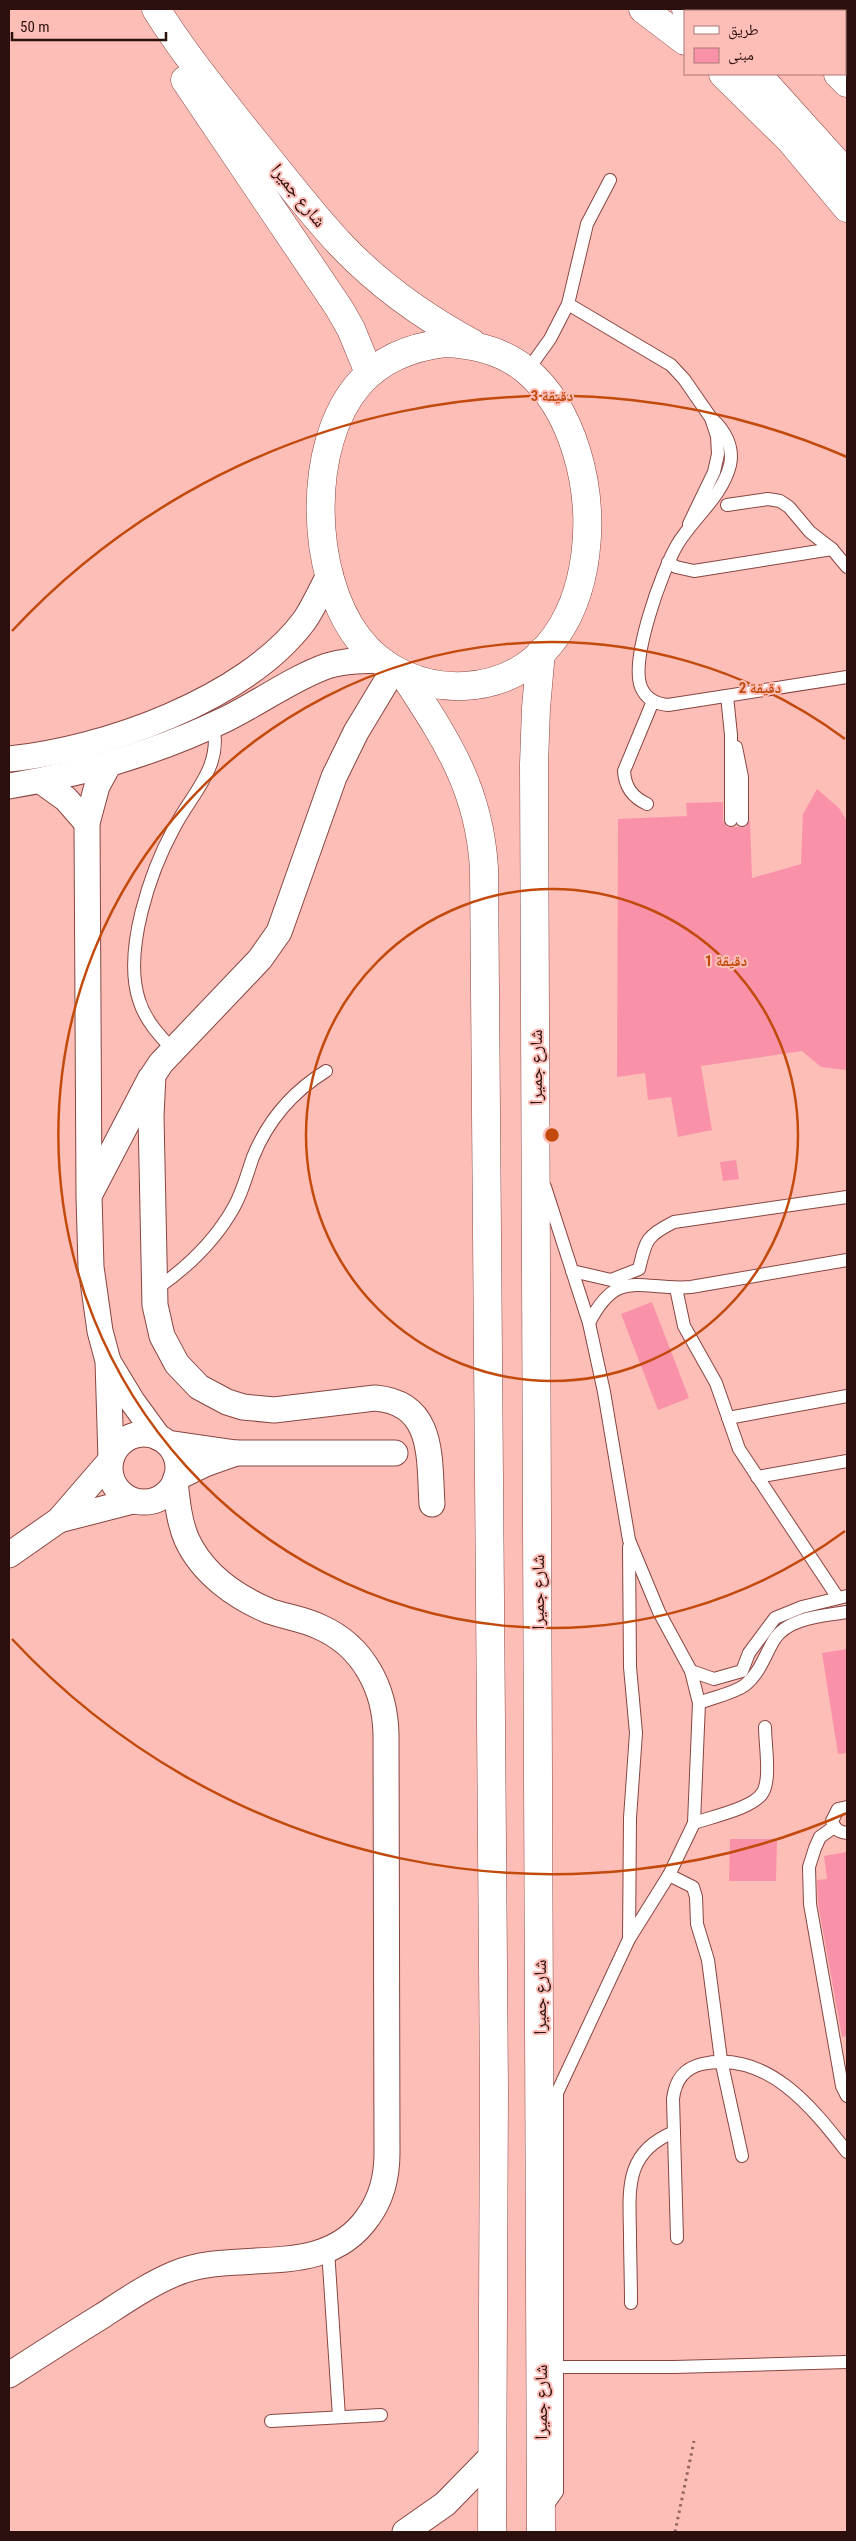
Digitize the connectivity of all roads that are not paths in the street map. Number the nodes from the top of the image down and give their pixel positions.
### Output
1 (135, 9) edge
2 (156, 9) edge
3 (643, 9) edge
4 (684, 40) edge
5 (724, 75) edge
6 (757, 75) edge
7 (847, 174) edge
8 (610, 180) dead end
9 (847, 208) edge
10 (568, 304) junction
11 (477, 346) junction
12 (527, 371) junction
13 (370, 373) junction
14 (727, 505) dead end
15 (832, 549) junction
16 (668, 562) junction
17 (847, 567) edge
18 (330, 574) junction
19 (541, 652) junction
20 (392, 668) junction
21 (847, 677) edge
22 (727, 696) junction
23 (652, 701) junction
24 (213, 725) junction
25 (9, 759) edge
26 (109, 764) junction
27 (41, 781) junction
28 (9, 786) edge
29 (647, 804) dead end
30 (736, 820) dead end
31 (87, 823) junction
32 (173, 1050) junction
33 (326, 1071) dead end
34 (153, 1075) junction
35 (535, 1159) junction
36 (88, 1196) junction
37 (847, 1197) edge
38 (847, 1260) edge
39 (639, 1269) junction
40 (572, 1271) junction
41 (643, 1283) junction
42 (676, 1288) junction
43 (156, 1289) junction
44 (589, 1323) junction
45 (108, 1361) junction
46 (847, 1396) edge
47 (728, 1418) junction
48 (163, 1440) junction
49 (236, 1453) junction
50 (395, 1453) dead end
51 (110, 1460) junction
52 (847, 1461) edge
53 (757, 1476) junction
54 (176, 1479) junction
55 (136, 1501) junction
56 (432, 1504) dead end
57 (59, 1520) junction
58 (187, 1540) junction
59 (629, 1540) junction
60 (9, 1556) edge
61 (843, 1597) edge
62 (847, 1612) edge
63 (691, 1671) junction
64 (699, 1703) junction
65 (765, 1727) dead end
66 (847, 1807) edge
67 (694, 1823) junction
68 (834, 1827) junction
69 (847, 1833) edge
70 (669, 1875) junction
71 (629, 1939) junction
72 (721, 2060) junction
73 (847, 2096) edge
74 (674, 2132) junction
75 (847, 2152) edge
76 (742, 2156) dead end
77 (677, 2238) dead end
78 (328, 2250) junction
79 (631, 2302) dead end
80 (847, 2362) edge
81 (558, 2368) junction
82 (9, 2375) edge
83 (381, 2415) dead end
84 (339, 2417) junction
85 (271, 2421) dead end
86 (492, 2456) junction
87 (540, 2524) edge
88 (405, 2532) edge
89 (492, 2532) edge

1 - 13 main road, شارع جميرا
2 - 11 main road, شارع جميرا
3 - 4 main road
5 - 9 main road
6 - 7 main road
8 - 10 lane
10 - 12 lane
10 - 16 lane
11 - 12 main road
11 - 13 main road
12 - 19 main road
13 - 18 main road
14 - 15 lane
15 - 16 lane
15 - 17 lane
16 - 23 lane
18 - 20 main road
18 - 25 street
19 - 20 main road
19 - 35 main road, شارع جميرا
20 - 24 street
20 - 32 street
20 - 86 main road
21 - 22 lane
22 - 23 lane
22 - 30 lane
23 - 29 lane
24 - 26 street
24 - 32 lane
26 - 27 street
26 - 31 street
27 - 28 street
27 - 31 street
31 - 36 street
32 - 34 street
33 - 43 lane
34 - 36 street
34 - 43 street
35 - 40 lane
35 - 87 main road, شارع جميرا
36 - 45 street
37 - 39 lane
38 - 42 lane
39 - 40 lane
39 - 41 lane
40 - 44 lane
41 - 42 lane
41 - 44 lane
42 - 47 lane
43 - 56 street
44 - 59 lane
45 - 48 street
45 - 51 street
46 - 47 lane
47 - 53 lane
48 - 49 street
48 - 51 street
48 - 54 street
49 - 50 street
49 - 54 street
51 - 55 street
51 - 57 street
52 - 53 lane
53 - 61 lane
54 - 55 street
54 - 58 street
55 - 57 street
55 - 58 street
57 - 60 street
58 - 78 street
59 - 63 lane
59 - 71 lane
61 - 63 lane
62 - 64 lane
63 - 64 lane
64 - 67 lane
65 - 67 lane
66 - 68 lane
67 - 70 lane
68 - 69 lane
68 - 73 lane
70 - 71 lane
70 - 72 lane
71 - 81 lane
72 - 74 lane
72 - 75 lane
72 - 76 lane
74 - 77 lane
74 - 79 lane
78 - 82 street
78 - 84 lane
80 - 81 lane
81 - 87 lane
83 - 84 lane
84 - 85 lane
86 - 88 street
86 - 89 main road

